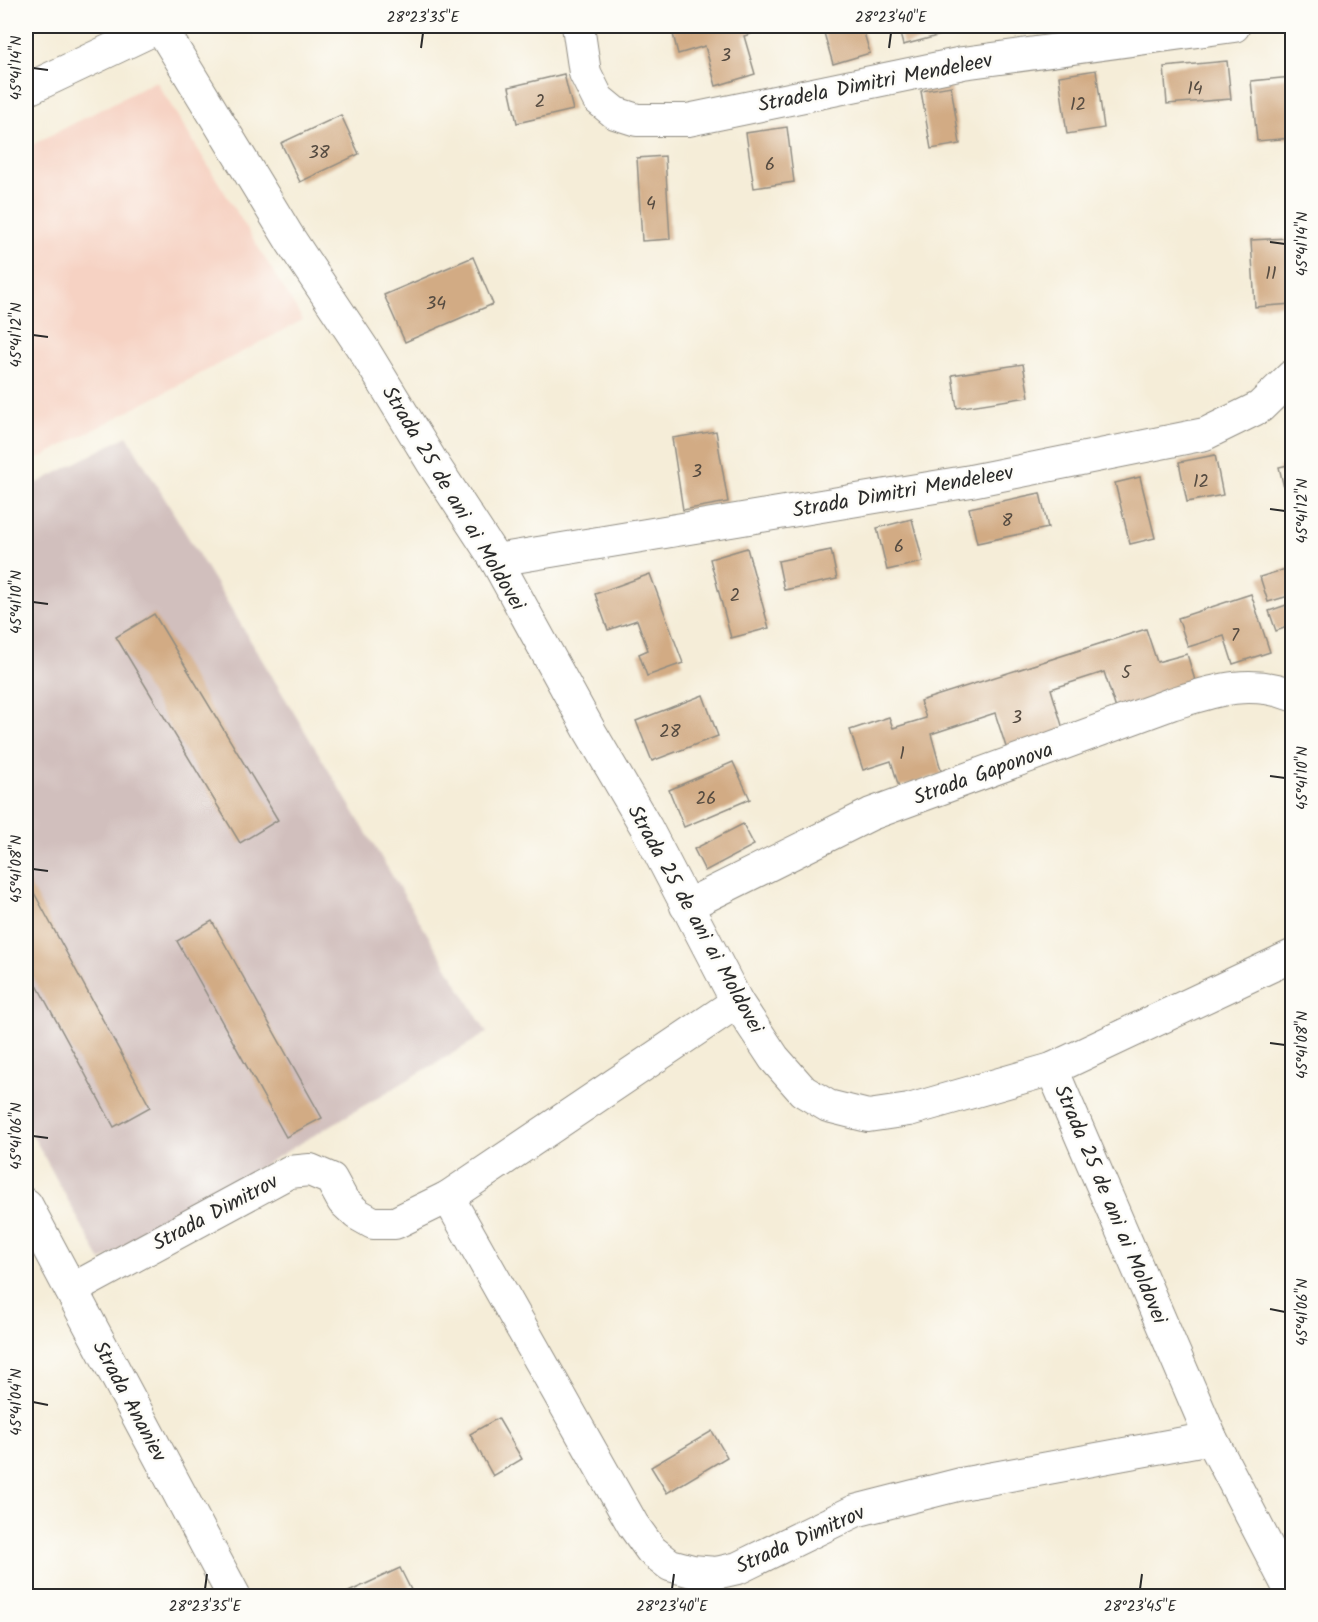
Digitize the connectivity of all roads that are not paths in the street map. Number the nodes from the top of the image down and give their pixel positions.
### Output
1 (161, 26) edge
2 (578, 26) edge
3 (1234, 26) edge
4 (26, 90) edge
5 (1293, 376) edge
6 (496, 560) junction
7 (1293, 695) edge
8 (686, 906) junction
9 (1293, 956) edge
10 (737, 1002) junction
11 (1052, 1069) junction
12 (448, 1197) junction
13 (26, 1205) edge
14 (71, 1290) junction
15 (1211, 1438) junction
16 (1293, 1594) edge
17 (234, 1596) edge

1 - 4 street
1 - 6 street, Strada 25 de ani ai Moldovei
2 - 3 street, Stradela Dimitri Mendeleev
5 - 6 street, Strada Dimitri Mendeleev
6 - 8 street, Strada 25 de ani ai Moldovei
7 - 8 street, Strada Gaponova
8 - 10 street, Strada 25 de ani ai Moldovei
9 - 11 street
10 - 11 street, Strada 25 de ani ai Moldovei
10 - 12 street, Strada Dimitrov
11 - 15 street, Strada 25 de ani ai Moldovei
12 - 14 street, Strada Dimitrov
12 - 15 street, Strada Dimitrov
13 - 14 street, Strada Ananiev
14 - 17 street, Strada Ananiev
15 - 16 street, Strada 25 de ani ai Moldovei

